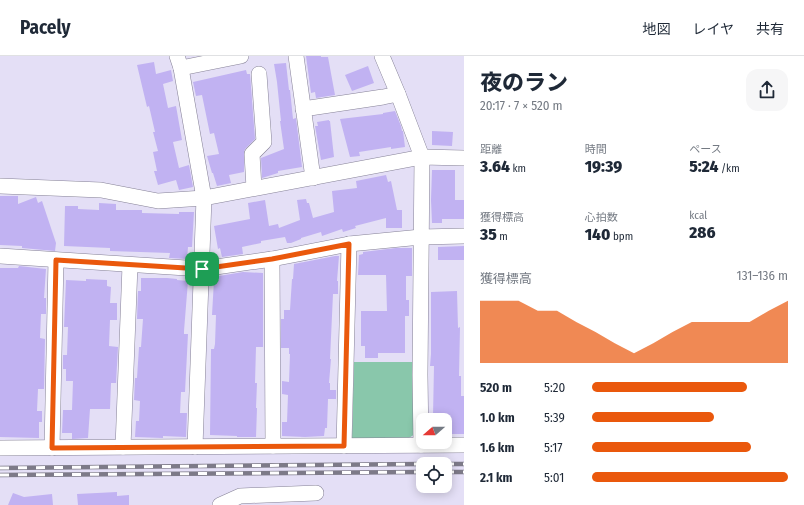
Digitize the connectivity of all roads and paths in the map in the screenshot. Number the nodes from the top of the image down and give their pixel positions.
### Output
1 (241, 56) edge
2 (296, 56) edge
3 (382, 56) edge
4 (179, 62) edge
5 (259, 74) dead end
6 (398, 94) junction
7 (303, 109) junction
8 (422, 157) junction
9 (464, 158) edge
10 (312, 178) junction
11 (0, 186) edge
12 (254, 188) junction
13 (204, 198) junction
14 (421, 236) junction
15 (464, 236) edge
16 (349, 244) junction
17 (0, 256) edge
18 (272, 259) junction
19 (56, 260) junction
20 (130, 265) junction
21 (202, 269) junction
22 (421, 413) edge
23 (452, 444) edge
24 (464, 444) edge
25 (416, 445) edge
26 (273, 446) junction
27 (344, 446) junction
28 (123, 447) junction
29 (195, 447) junction
30 (0, 448) edge
31 (52, 448) junction
32 (316, 493) dead end
33 (220, 505) edge

1 - 4 street
2 - 7 street
3 - 6 street
4 - 13 street
5 - 12 street
6 - 7 street
6 - 8 street
7 - 10 street
8 - 9 street
8 - 10 street
8 - 14 street
10 - 12 street
11 - 13 street
12 - 13 street
13 - 21 street
14 - 15 street
14 - 16 street
14 - 22 street
16 - 18 street
16 - 27 street
17 - 19 street
18 - 21 street
18 - 26 street
19 - 20 street
19 - 31 street
20 - 21 street
20 - 28 street
21 - 29 street
23 - 24 street
25 - 27 street
26 - 27 street
26 - 29 street
28 - 29 street
28 - 31 street
30 - 31 street
32 - 33 street

